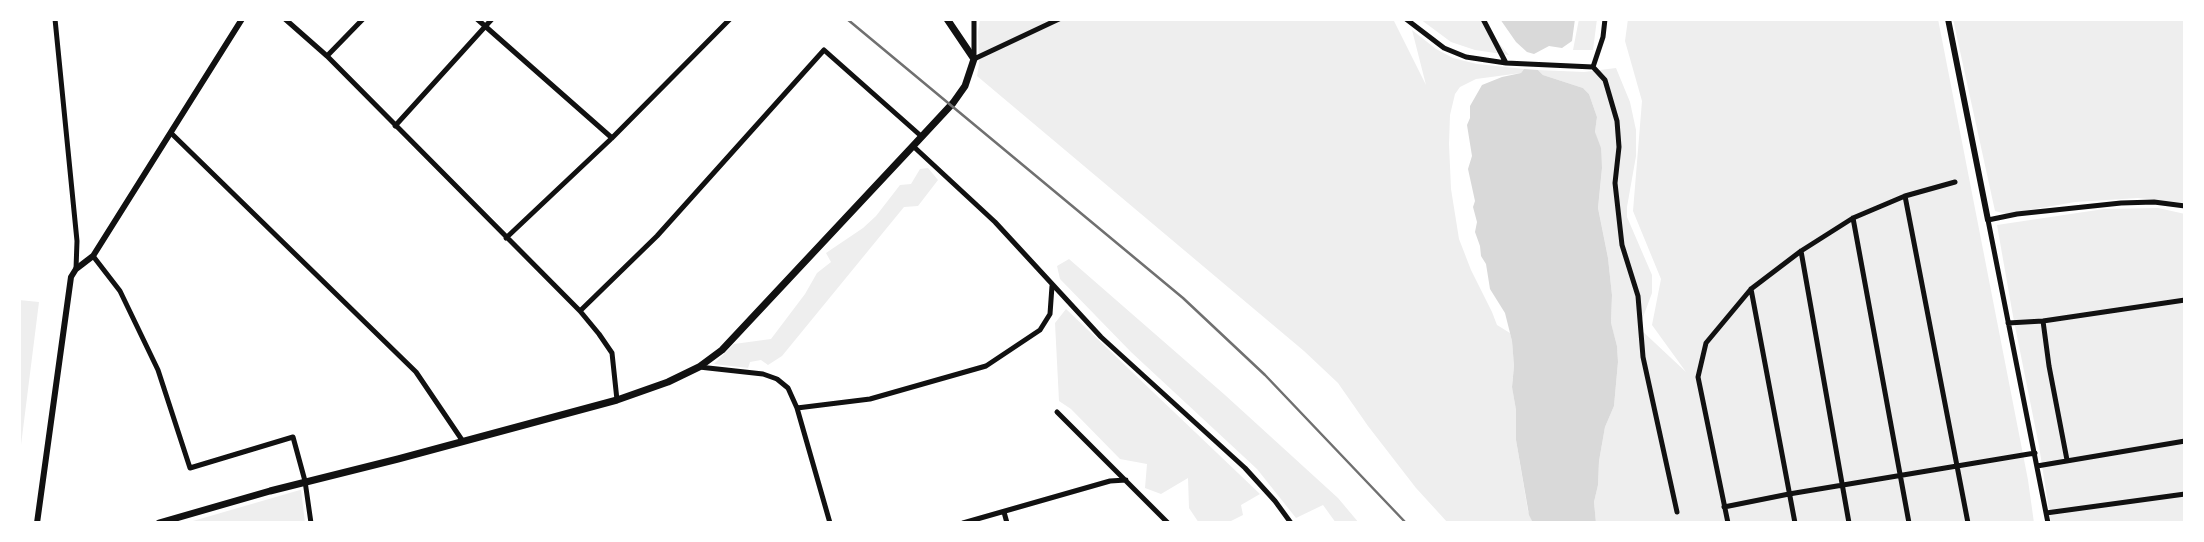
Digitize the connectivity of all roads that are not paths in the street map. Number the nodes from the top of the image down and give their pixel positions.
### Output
1 (55, 19) edge
2 (242, 19) edge
3 (285, 19) edge
4 (363, 19) edge
5 (477, 19) edge
6 (492, 19) edge
7 (730, 19) edge
8 (947, 19) edge
9 (974, 19) edge
10 (1059, 19) edge
11 (1406, 19) edge
12 (1483, 19) edge
13 (1605, 19) edge
14 (1948, 19) edge
15 (486, 27) junction
16 (327, 56) junction
17 (974, 59) junction
18 (1506, 63) junction
19 (1593, 67) junction
20 (395, 126) junction
21 (171, 133) junction
22 (921, 136) junction
23 (612, 138) junction
24 (913, 146) junction
25 (1955, 182) dead end
26 (1905, 196) junction
27 (2185, 206) edge
28 (1853, 218) junction
29 (1988, 220) junction
30 (506, 238) junction
31 (1801, 251) junction
32 (93, 256) junction
33 (76, 269) junction
34 (1052, 286) junction
35 (1751, 289) junction
36 (2185, 300) edge
37 (580, 311) junction
38 (2043, 321) junction
39 (2008, 323) junction
40 (699, 367) junction
41 (617, 400) junction
42 (797, 408) junction
43 (1057, 412) dead end
44 (462, 440) junction
45 (2185, 441) edge
46 (2035, 453) junction
47 (2067, 460) junction
48 (1956, 466) junction
49 (2037, 466) junction
50 (1901, 475) junction
51 (1126, 480) junction
52 (305, 481) junction
53 (1841, 485) junction
54 (1789, 494) junction
55 (2185, 494) edge
56 (1724, 508) junction
57 (1004, 512) junction
58 (1676, 512) dead end
59 (2046, 513) junction
60 (37, 523) edge
61 (159, 523) edge
62 (311, 523) edge
63 (830, 523) edge
64 (963, 523) edge
65 (1007, 523) edge
66 (1168, 523) edge
67 (1291, 523) edge
68 (1728, 523) edge
69 (1795, 523) edge
70 (1849, 523) edge
71 (1909, 523) edge
72 (1968, 523) edge
73 (2048, 523) edge

1 - 33 street
2 - 21 street
3 - 16 street
4 - 16 street
5 - 15 street
6 - 15 street
7 - 23 street
8 - 17 main road
9 - 17 street
10 - 17 street
11 - 18 street
12 - 18 street
13 - 19 street
14 - 29 street
15 - 20 street
15 - 23 street
16 - 20 street
17 - 22 main road
18 - 19 street
19 - 58 street
20 - 30 street
21 - 32 street
21 - 44 street
22 - 24 main road
22 - 37 street
23 - 30 street
24 - 34 street
24 - 40 main road
25 - 26 street
26 - 28 street
26 - 48 street
27 - 29 street
28 - 31 street
28 - 50 street
29 - 39 street
30 - 37 street
31 - 35 street
31 - 53 street
32 - 33 street
32 - 52 street
33 - 60 street
34 - 42 street
34 - 67 street
35 - 54 street
35 - 56 street
36 - 38 street
37 - 41 street
38 - 39 street
38 - 47 street
39 - 46 street
40 - 41 main road
40 - 42 street
41 - 44 main road
42 - 63 street
43 - 51 street
44 - 52 main road
45 - 47 street
46 - 48 street
46 - 49 street
47 - 49 street
48 - 50 street
48 - 72 street
49 - 59 street
50 - 53 street
50 - 71 street
51 - 57 street
51 - 66 street
52 - 61 main road
52 - 62 street
53 - 54 street
53 - 70 street
54 - 56 street
54 - 69 street
55 - 59 street
56 - 68 street
57 - 64 street
57 - 65 street
59 - 73 street

